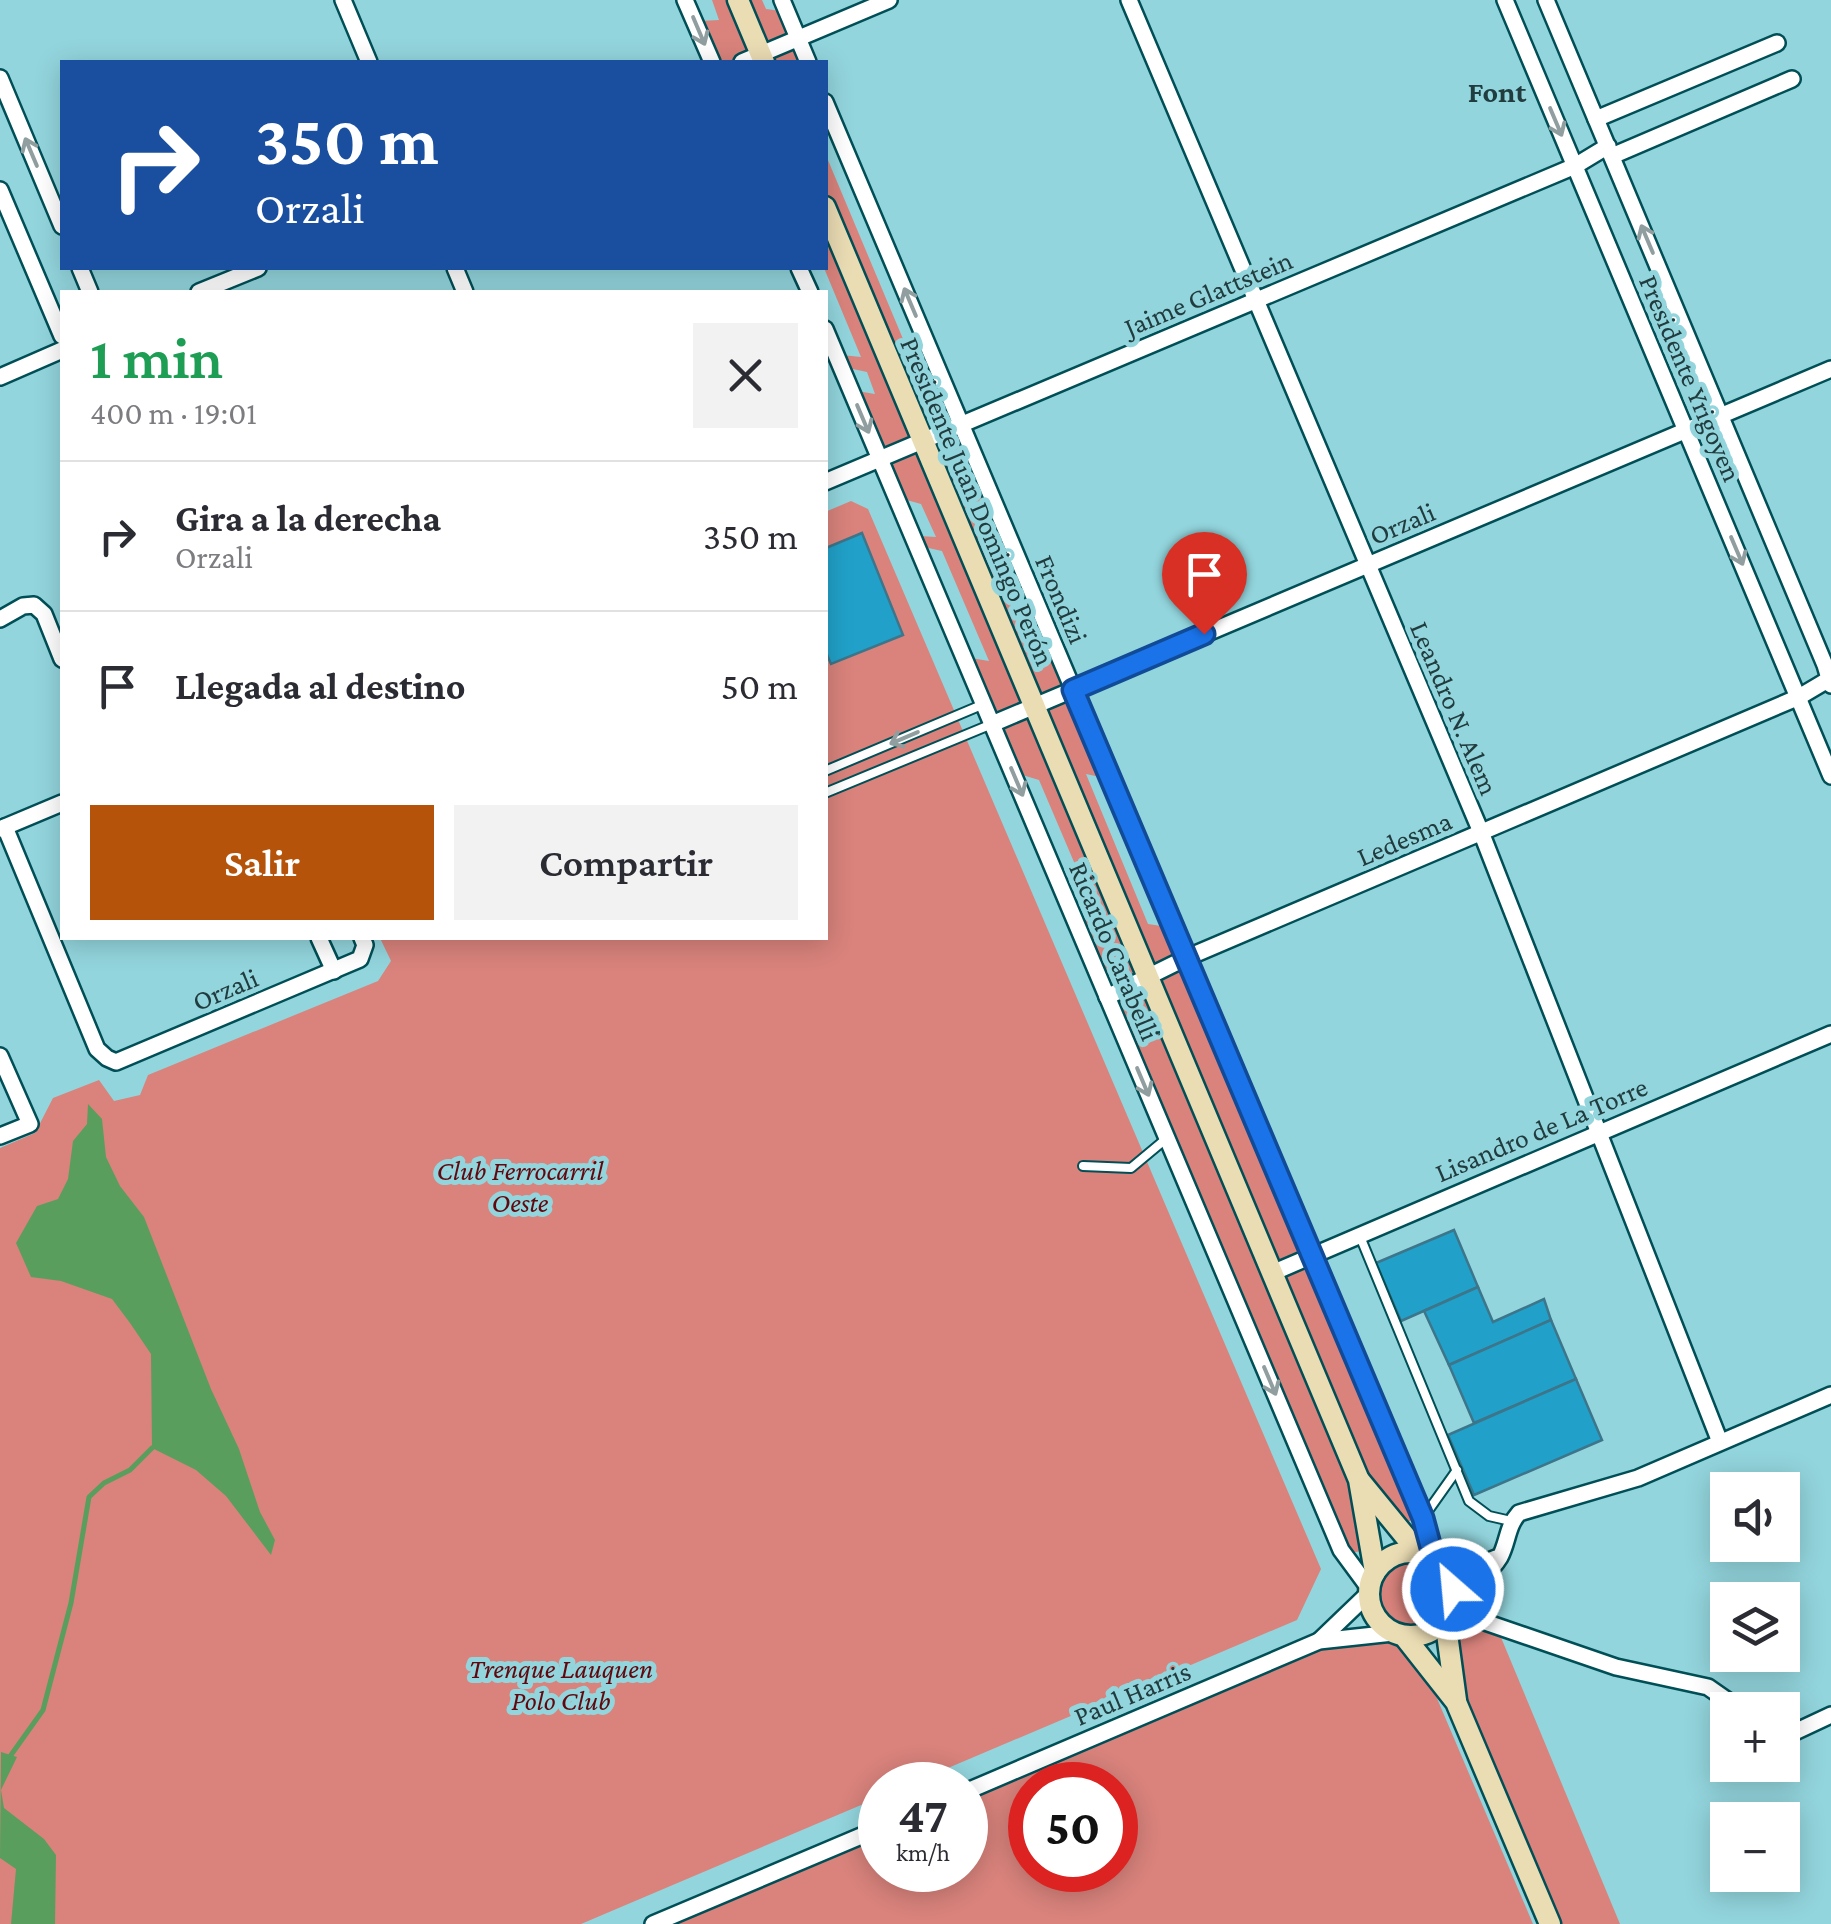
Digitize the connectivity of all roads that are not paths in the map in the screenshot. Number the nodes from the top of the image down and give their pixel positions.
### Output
1 (343, 0) edge
2 (686, 0) edge
3 (738, 0) edge
4 (782, 0) edge
5 (890, 0) edge
6 (1129, 0) edge
7 (1505, 0) edge
8 (1546, 0) edge
9 (798, 39) junction
10 (1776, 43) dead end
11 (368, 60) edge
12 (711, 60) edge
13 (756, 60) edge
14 (807, 60) edge
15 (0, 78) edge
16 (1792, 79) dead end
17 (828, 109) edge
18 (1596, 119) junction
19 (1610, 151) junction
20 (1574, 166) junction
21 (0, 190) edge
22 (828, 214) edge
23 (60, 221) edge
24 (253, 270) edge
25 (204, 290) edge
26 (1256, 300) junction
27 (60, 331) edge
28 (828, 336) edge
29 (60, 351) edge
30 (1831, 369) edge
31 (0, 377) edge
32 (1721, 416) junction
33 (961, 424) junction
34 (1686, 430) junction
35 (923, 440) junction
36 (880, 458) junction
37 (828, 481) edge
38 (1368, 565) junction
39 (0, 619) edge
40 (60, 654) edge
41 (1830, 680) edge
42 (1073, 690) junction
43 (1798, 697) junction
44 (984, 704) junction
45 (1034, 706) junction
46 (992, 724) junction
47 (828, 770) edge
48 (1831, 776) edge
49 (828, 792) edge
50 (60, 804) edge
51 (2, 828) edge
52 (1481, 832) junction
53 (320, 940) edge
54 (363, 941) edge
55 (1186, 958) junction
56 (334, 971) junction
57 (1148, 977) junction
58 (1108, 997) junction
59 (1831, 1034) edge
60 (0, 1056) edge
61 (7, 1092) edge
62 (1599, 1132) junction
63 (0, 1136) edge
64 (1167, 1138) junction
65 (1083, 1166) dead end
66 (1359, 1234) junction
67 (1312, 1256) junction
68 (1272, 1273) junction
69 (1831, 1396) edge
70 (1720, 1442) junction
71 (1456, 1470) junction
72 (1359, 1480) junction
73 (1423, 1518) junction
74 (1511, 1522) junction
75 (1500, 1556) junction
76 (1432, 1560) junction
77 (1371, 1584) junction
78 (1449, 1610) junction
79 (1399, 1635) junction
80 (1319, 1641) junction
81 (1716, 1692) edge
82 (1456, 1702) junction
83 (1831, 1714) edge
84 (1800, 1729) edge
85 (988, 1782) edge
86 (858, 1837) edge
87 (652, 1924) edge
88 (1550, 1924) edge

1 - 11 street
2 -> 12 street
3 - 13 main road
4 - 9 street
5 - 9 street
6 - 26 street, Leandro N. Alem
7 -> 20 street, Presidente Yrigoyen
8 - 18 street, Presidente Yrigoyen
9 - 13 street
9 - 14 street
10 - 18 street
23 -> 15 street
16 - 19 street, Jaime Glattstein
33 -> 17 street, Frondizi
18 - 19 street, Presidente Yrigoyen
19 - 20 street, Jaime Glattstein
32 -> 19 street, Presidente Yrigoyen
20 - 26 street, Jaime Glattstein
20 - 34 street, Presidente Yrigoyen
21 - 27 street
22 - 35 main road, Presidente Juan Domingo Perón
24 - 25 street
26 - 33 street, Jaime Glattstein
26 - 38 street, Leandro N. Alem
28 -> 36 street, Ricardo Carabelli
29 - 31 street
30 - 32 street, Orzali
32 - 34 street, Orzali
32 - 41 street, Presidente Yrigoyen
33 - 35 street, Jaime Glattstein
33 - 42 street, Frondizi
34 - 38 street, Orzali
34 -> 43 street, Presidente Yrigoyen
35 - 36 street, Jaime Glattstein
35 - 45 main road, Presidente Juan Domingo Perón
36 - 37 street, Jaime Glattstein
36 - 44 street, Ricardo Carabelli
38 - 42 street, Orzali
38 - 52 street, Leandro N. Alem
39 - 40 street
41 - 43 street, Ledesma
42 - 45 street, Orzali
42 - 55 street, Frondizi
43 - 48 street, Presidente Yrigoyen
43 - 52 street, Ledesma
44 - 46 street, Ricardo Carabelli
44 -> 47 lane
45 - 46 street, Orzali
45 - 57 main road, Presidente Juan Domingo Perón
46 - 49 lane
46 -> 58 street, Ricardo Carabelli
50 - 51 street
51 - 56 street, Orzali
52 - 55 street, Ledesma
52 - 62 street, Leandro N. Alem
53 - 56 street
54 - 56 street, Orzali
55 - 57 street, Ledesma
55 - 67 street, Frondizi
57 - 58 street, Ledesma
57 - 68 main road, Presidente Juan Domingo Perón
58 -> 64 street, Ricardo Carabelli
59 - 62 street, Lisandro de La Torre
60 - 61 street
61 - 63 street
62 - 66 street, Lisandro de La Torre
62 - 70 street, Leandro N. Alem
64 - 65 lane
64 -> 77 street, Ricardo Carabelli
66 - 67 street, Lisandro de La Torre
66 - 71 lane
67 - 68 street, Lisandro de La Torre
67 - 73 street, Frondizi
68 - 72 main road, Presidente Juan Domingo Perón
69 - 70 street
70 - 74 street
71 - 73 lane
71 - 74 lane
72 - 76 main road, Presidente Juan Domingo Perón
72 - 77 main road, Presidente Juan Domingo Perón
73 - 76 street, Frondizi
74 - 75 street
75 - 76 street
75 - 78 street
76 - 77 main road
76 - 78 main road
77 - 79 main road
77 - 80 street, Paul Harris
78 - 79 main road
78 - 81 street
78 - 82 main road
79 - 80 street, Paul Harris
79 - 82 main road
80 - 85 street, Paul Harris
82 - 88 main road
83 - 84 street
86 - 87 street

